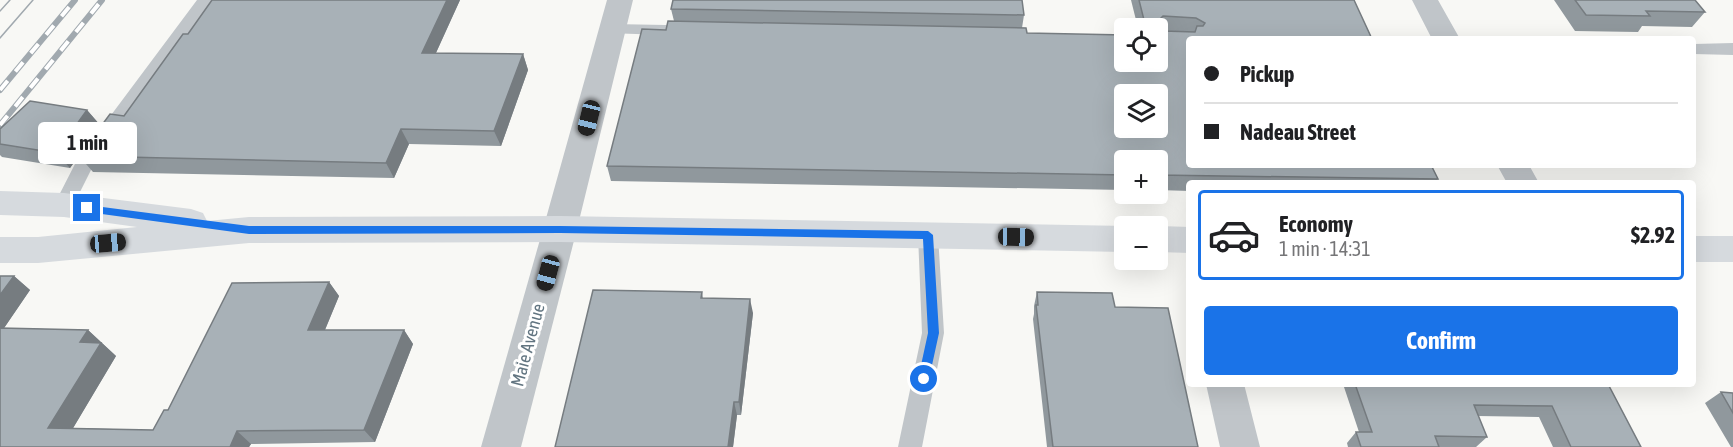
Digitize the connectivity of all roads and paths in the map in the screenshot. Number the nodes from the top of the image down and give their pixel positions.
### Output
1 (205, 0) edge
2 (620, 0) edge
3 (1425, 0) edge
4 (612, 29) junction
5 (683, 31) edge
6 (1444, 36) edge
7 (1696, 49) edge
8 (1733, 49) edge
9 (0, 203) edge
10 (64, 205) junction
11 (560, 229) junction
12 (249, 230) junction
13 (928, 235) junction
14 (1114, 238) edge
15 (1168, 239) edge
16 (1186, 240) edge
17 (1696, 249) edge
18 (1733, 249) edge
19 (0, 250) edge
20 (1226, 387) edge
21 (501, 447) edge
22 (909, 447) edge
23 (1240, 447) edge

1 - 10 lane
2 - 4 street, Maie Avenue
3 - 6 street
4 - 5 lane
4 - 11 street, Maie Avenue
7 - 8 lane
9 - 10 main road
10 - 12 main road
11 - 12 main road
11 - 13 main road
11 - 21 street, Maie Avenue
12 - 19 main road
13 - 14 main road
13 - 22 lane
15 - 16 main road
17 - 18 main road
20 - 23 street

